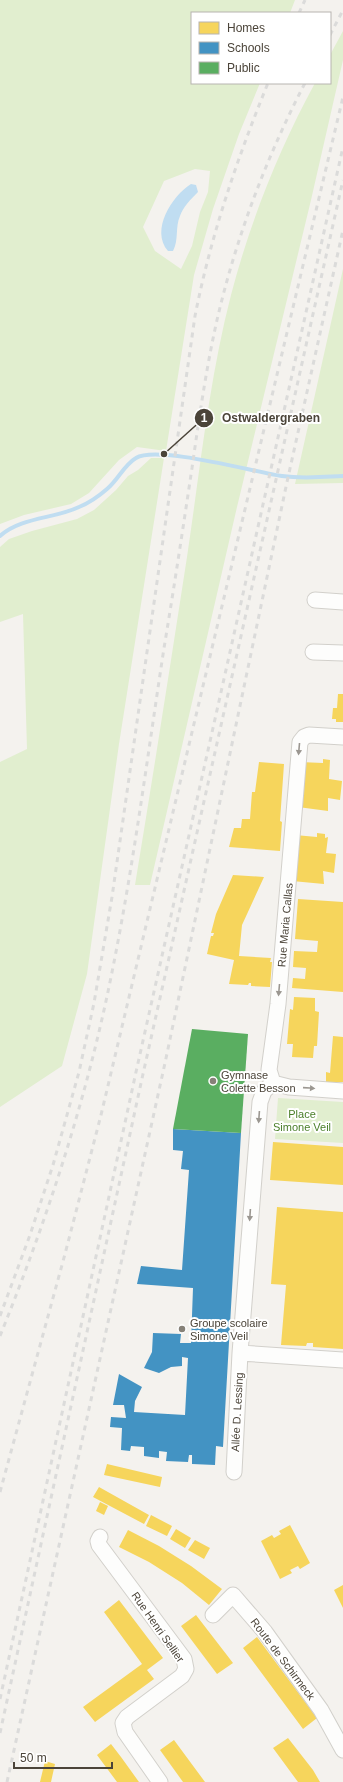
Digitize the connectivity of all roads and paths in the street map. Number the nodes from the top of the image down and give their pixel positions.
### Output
1 (315, 600) dead end
2 (343, 602) edge
3 (313, 652) dead end
4 (343, 653) edge
5 (343, 737) edge
6 (273, 1083) junction
7 (343, 1090) edge
8 (240, 1353) junction
9 (343, 1360) edge
10 (234, 1472) dead end
11 (100, 1537) dead end
12 (213, 1615) dead end
13 (343, 1750) edge
14 (160, 1782) edge

1 - 2 street
3 - 4 street
5 -> 6 street, Rue Maria Callas
6 -> 7 street
6 -> 8 street, Allée D. Lessing
8 - 9 street
8 - 10 street, Allée D. Lessing
11 - 14 street, Rue Henri Sellier
12 - 13 street, Route de Schirmeck

